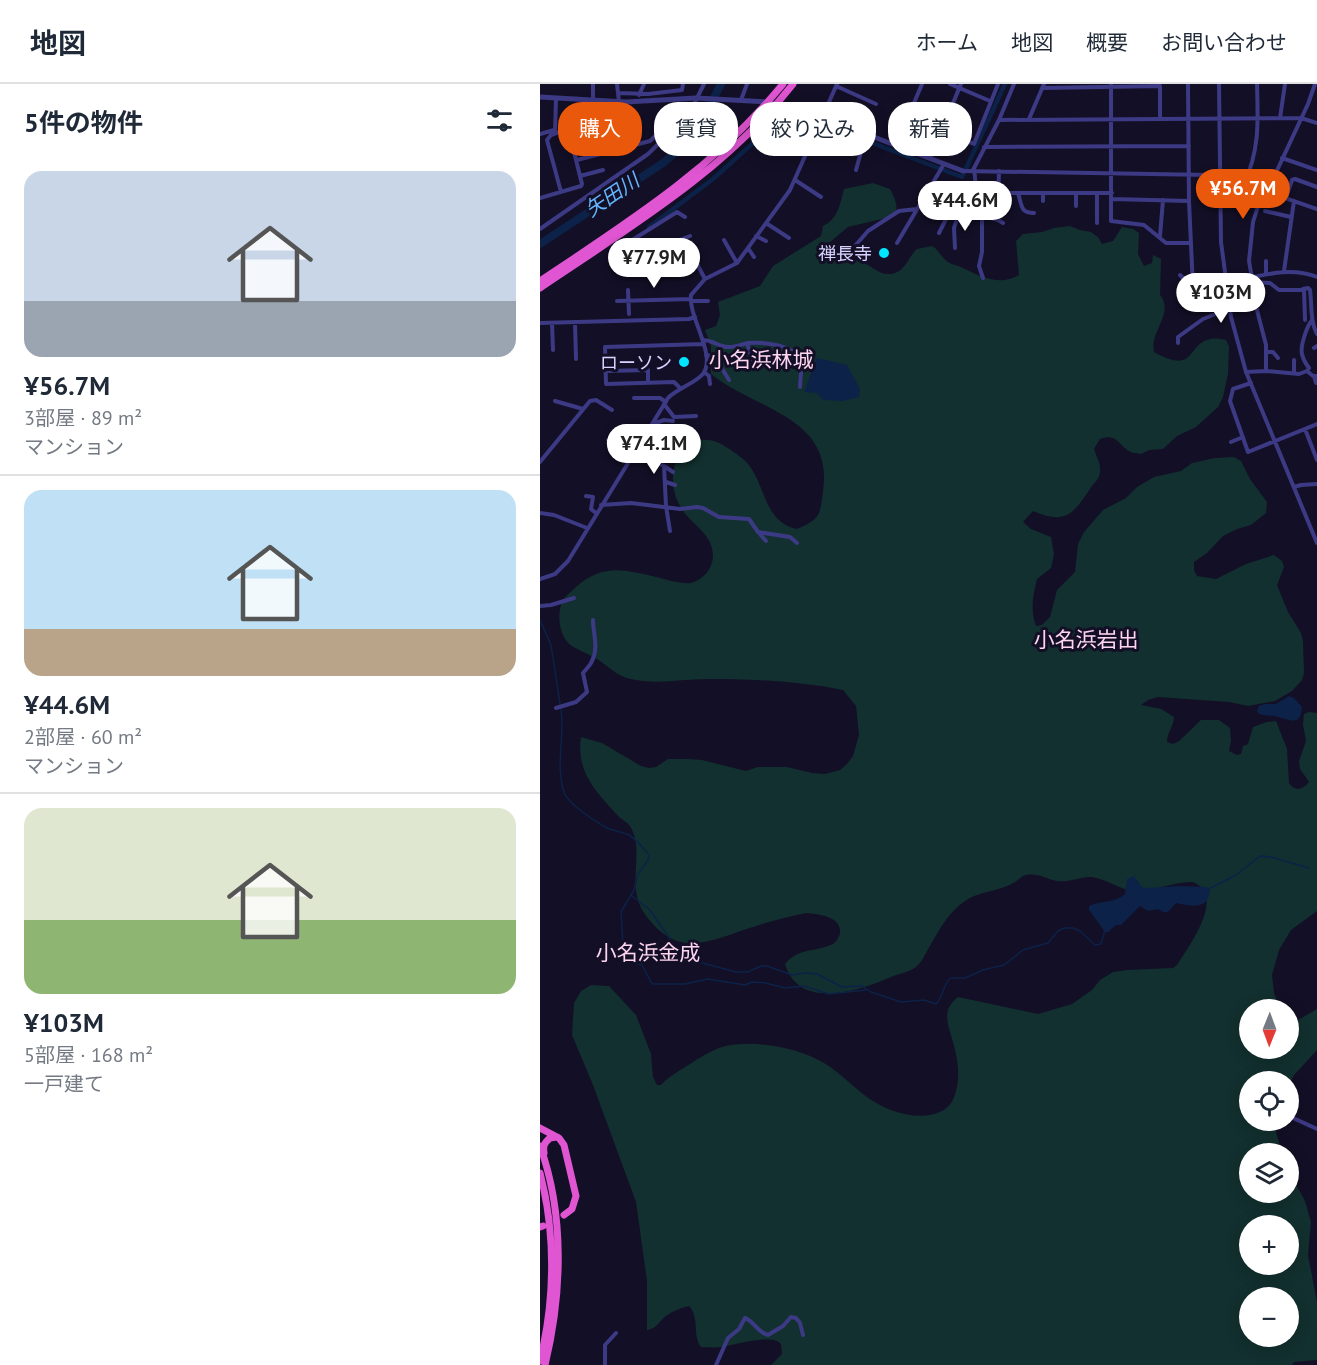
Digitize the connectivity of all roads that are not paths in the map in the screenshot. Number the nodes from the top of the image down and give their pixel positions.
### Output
1 (593, 84) edge
2 (617, 84) edge
3 (644, 84) edge
4 (683, 84) edge
5 (704, 84) edge
6 (747, 84) edge
7 (783, 84) edge
8 (793, 84) edge
9 (922, 84) edge
10 (950, 84) edge
11 (998, 84) edge
12 (1014, 84) edge
13 (1188, 84) edge
14 (1219, 84) edge
15 (1257, 84) edge
16 (1285, 84) edge
17 (1315, 84) edge
18 (836, 85) edge
19 (1160, 85) edge
20 (960, 86) edge
21 (1043, 86) edge
22 (1070, 86) edge
23 (1111, 86) edge
24 (619, 93) junction
25 (639, 94) junction
26 (540, 97) edge
27 (556, 97) junction
28 (698, 98) junction
29 (593, 100) junction
30 (741, 100) junction
31 (990, 101) junction
32 (619, 102) joint
33 (639, 102) joint
34 (768, 102) joint
35 (778, 102) edge
36 (828, 102) edge
37 (872, 102) edge
38 (914, 102) edge
39 (953, 102) edge
40 (1258, 118) junction
41 (1280, 118) junction
42 (1301, 118) junction
43 (1029, 119) junction
44 (1111, 119) junction
45 (1160, 119) junction
46 (1189, 119) junction
47 (1219, 119) junction
48 (750, 120) edge
49 (999, 120) junction
50 (1317, 123) edge
51 (750, 130) edge
52 (554, 131) junction
53 (540, 134) edge
54 (654, 137) edge
55 (876, 138) edge
56 (972, 143) edge
57 (1190, 146) junction
58 (984, 147) junction
59 (1112, 147) junction
60 (805, 156) edge
61 (860, 156) edge
62 (930, 156) edge
63 (1282, 158) junction
64 (929, 159) junction
65 (577, 160) junction
66 (944, 164) junction
67 (603, 170) dead end
68 (856, 170) dead end
69 (1317, 170) edge
70 (970, 171) junction
71 (999, 171) junction
72 (1112, 173) junction
73 (1189, 174) junction
74 (580, 176) junction
75 (1221, 177) junction
76 (795, 180) junction
77 (1244, 184) junction
78 (1317, 187) edge
79 (561, 192) junction
80 (1266, 192) junction
81 (998, 193) junction
82 (1018, 193) junction
83 (1043, 193) junction
84 (1076, 193) junction
85 (1097, 193) junction
86 (1112, 193) junction
87 (821, 197) dead end
88 (540, 198) edge
89 (924, 198) junction
90 (1286, 198) junction
91 (1112, 199) junction
92 (1163, 200) junction
93 (1043, 201) dead end
94 (1189, 201) junction
95 (1294, 201) junction
96 (998, 206) dead end
97 (1076, 206) dead end
98 (969, 208) junction
99 (918, 209) junction
100 (951, 209) junction
101 (960, 210) junction
102 (1317, 210) edge
103 (1265, 211) dead end
104 (1034, 213) dead end
105 (982, 216) junction
106 (685, 217) dead end
107 (1291, 217) junction
108 (766, 223) junction
109 (1003, 223) dead end
110 (1097, 223) dead end
111 (968, 224) dead end
112 (540, 229) edge
113 (939, 233) dead end
114 (690, 236) dead end
115 (756, 236) junction
116 (1160, 236) junction
117 (684, 238) junction
118 (789, 238) dead end
119 (724, 240) dead end
120 (766, 241) dead end
121 (897, 243) dead end
122 (1190, 243) junction
123 (659, 248) dead end
124 (748, 248) junction
125 (955, 249) dead end
126 (848, 254) dead end
127 (754, 257) dead end
128 (981, 260) junction
129 (988, 261) dead end
130 (1266, 261) dead end
131 (737, 262) junction
132 (698, 265) junction
133 (1284, 271) junction
134 (1266, 274) junction
135 (1180, 275) dead end
136 (1317, 277) edge
137 (983, 278) dead end
138 (705, 279) junction
139 (1252, 280) junction
140 (540, 281) edge
141 (1225, 283) junction
142 (540, 288) edge
143 (1193, 288) junction
144 (1302, 289) junction
145 (628, 290) dead end
146 (691, 300) junction
147 (617, 301) dead end
148 (629, 301) junction
149 (708, 301) dead end
150 (1229, 310) junction
151 (1217, 312) junction
152 (629, 314) dead end
153 (694, 317) junction
154 (1208, 317) junction
155 (1305, 320) dead end
156 (1312, 320) junction
157 (575, 322) junction
158 (540, 323) edge
159 (552, 323) junction
160 (1210, 325) dead end
161 (1317, 334) edge
162 (703, 342) junction
163 (1178, 342) dead end
164 (747, 343) junction
165 (553, 350) dead end
166 (1266, 352) junction
167 (706, 355) junction
168 (1278, 358) dead end
169 (576, 359) dead end
170 (752, 360) dead end
171 (1294, 360) dead end
172 (605, 371) junction
173 (1266, 371) junction
174 (1307, 371) junction
175 (704, 372) junction
176 (1246, 372) junction
177 (1294, 373) junction
178 (1316, 376) edge
179 (729, 380) dead end
180 (648, 383) junction
181 (1251, 383) junction
182 (1316, 383) edge
183 (710, 384) dead end
184 (800, 387) dead end
185 (680, 388) junction
186 (634, 398) dead end
187 (555, 400) dead end
188 (665, 403) junction
189 (584, 409) junction
190 (612, 410) dead end
191 (696, 416) dead end
192 (673, 421) dead end
193 (652, 424) junction
194 (1317, 424) edge
195 (1305, 429) junction
196 (1243, 437) junction
197 (608, 440) dead end
198 (1232, 442) dead end
199 (1275, 442) junction
200 (635, 452) junction
201 (1317, 460) edge
202 (540, 462) edge
203 (664, 466) junction
204 (673, 472) dead end
205 (666, 482) junction
206 (1317, 484) edge
207 (675, 485) dead end
208 (1294, 488) junction
209 (586, 496) dead end
210 (601, 505) junction
211 (666, 506) junction
212 (540, 513) edge
213 (596, 513) junction
214 (587, 528) junction
215 (670, 531) dead end
216 (758, 532) junction
217 (766, 541) dead end
218 (797, 543) dead end
219 (1317, 543) edge
220 (540, 579) edge
221 (574, 598) dead end
222 (540, 606) edge
223 (593, 620) dead end
224 (556, 708) dead end
225 (1299, 1121) edge
226 (540, 1128) edge
227 (1317, 1129) edge
228 (559, 1138) junction
229 (540, 1146) edge
230 (544, 1157) junction
231 (540, 1173) edge
232 (564, 1215) dead end
233 (616, 1333) dead end
234 (803, 1335) dead end
235 (540, 1361) edge
236 (545, 1365) edge
237 (605, 1365) edge
238 (716, 1365) edge

1 - 29 street
2 - 24 street
3 - 25 street
4 - 25 street
5 - 28 street
6 - 30 street
7 - 34 highway
8 - 35 highway
9 - 38 street
10 - 20 street
11 - 31 street
12 - 49 street
13 - 46 street
14 - 47 street
15 - 40 street
16 - 41 street
17 - 42 street
18 - 36 street
18 - 37 street
19 - 23 street
19 - 45 street
20 - 31 street
20 - 39 street
21 - 22 street
21 - 43 street
22 - 23 street
23 - 44 street
24 - 25 street
24 - 32 street
25 - 33 street
26 - 27 street
27 - 29 street
27 - 52 street
28 - 30 street
28 - 33 street
28 - 112 street
29 - 32 street
30 - 34 street
31 - 56 street
40 - 41 street
40 - 47 street
40 - 77 street
41 - 42 street
42 - 50 street
42 - 63 street
43 - 44 street
43 - 49 street
44 - 45 street
44 - 59 street
45 - 46 street
46 - 47 street
46 - 57 street
47 - 75 street
48 - 140 highway
49 - 58 street
51 - 142 highway
52 - 53 street
52 - 65 street
52 - 79 street
54 - 65 street
55 - 64 street
57 - 59 street
57 - 73 street
58 - 59 street
58 - 70 street
59 - 72 street
60 - 76 street
61 - 68 street
62 - 64 street
63 - 69 street
63 - 80 street
64 - 66 street
65 - 74 street
66 - 70 street
66 - 89 street
67 - 74 street
70 - 71 street
70 - 98 street
71 - 72 street
71 - 81 street
72 - 73 street
72 - 86 street
73 - 75 street
73 - 94 street
74 - 79 street
75 - 77 street
75 - 141 street
76 - 87 street
76 - 108 street
77 - 80 street
78 - 90 street
79 - 88 street
80 - 90 street
80 - 139 street
81 - 82 street
81 - 96 street
82 - 83 street
82 - 104 street
83 - 84 street
83 - 93 street
84 - 85 street
84 - 97 street
85 - 86 street
85 - 110 street
86 - 91 street
89 - 99 street
89 - 100 street
90 - 95 street
91 - 92 street
91 - 116 street
92 - 94 street
92 - 116 street
94 - 122 street
95 - 102 street
95 - 107 street
98 - 101 street
98 - 105 street
98 - 111 street
99 - 121 street
99 - 126 street
100 - 101 street
100 - 113 street
101 - 125 street
103 - 107 street
105 - 109 street
105 - 128 street
106 - 132 street
107 - 133 street
108 - 115 street
108 - 118 street
114 - 117 street
115 - 120 street
115 - 124 street
116 - 122 street
117 - 123 street
117 - 132 street
119 - 131 street
122 - 143 street
124 - 127 street
124 - 131 street
128 - 129 street
128 - 137 street
130 - 134 street
131 - 138 street
132 - 138 street
133 - 134 street
133 - 136 street
134 - 139 street
135 - 143 street
138 - 146 street
139 - 141 street
139 - 144 street
139 - 166 street
141 - 150 street
143 - 151 street
144 - 155 street
144 - 156 street
145 - 148 street
146 - 148 street
146 - 149 street
146 - 153 street
147 - 148 street
148 - 152 street
150 - 151 street
150 - 176 street
151 - 154 street
153 - 157 street
153 - 162 street
154 - 160 street
154 - 163 street
156 - 161 street
156 - 174 street
157 - 159 street
157 - 169 street
158 - 159 street
159 - 165 street
162 - 164 street
162 - 167 street
162 - 172 street
164 - 170 street
164 - 184 street
166 - 168 street
166 - 173 street
167 - 175 street
167 - 179 street
171 - 177 street
172 - 180 street
172 - 180 street
173 - 176 street
173 - 177 street
174 - 177 street
174 - 178 street
175 - 183 street
175 - 185 street
176 - 181 street
178 - 182 street
180 - 185 street
181 - 196 street
181 - 199 street
185 - 188 street
186 - 188 street
187 - 189 street
188 - 191 street
188 - 193 street
189 - 190 street
189 - 202 street
192 - 193 street
193 - 200 street
194 - 195 street
195 - 199 street
195 - 201 street
196 - 198 street
196 - 199 street
197 - 200 street
199 - 208 street
200 - 203 street
200 - 210 street
203 - 204 street
203 - 205 street
205 - 207 street
205 - 211 street
206 - 208 street
208 - 219 street
209 - 213 street
210 - 211 street
210 - 213 street
211 - 215 street
211 - 216 street
212 - 214 street
213 - 214 street
214 - 220 street
216 - 217 street
216 - 218 street
221 - 222 street
223 - 224 street
225 - 227 street
226 - 228 highway
228 - 230 highway
228 - 232 highway
229 - 230 highway
230 - 236 highway
231 - 235 highway
233 - 237 street
234 - 238 street

